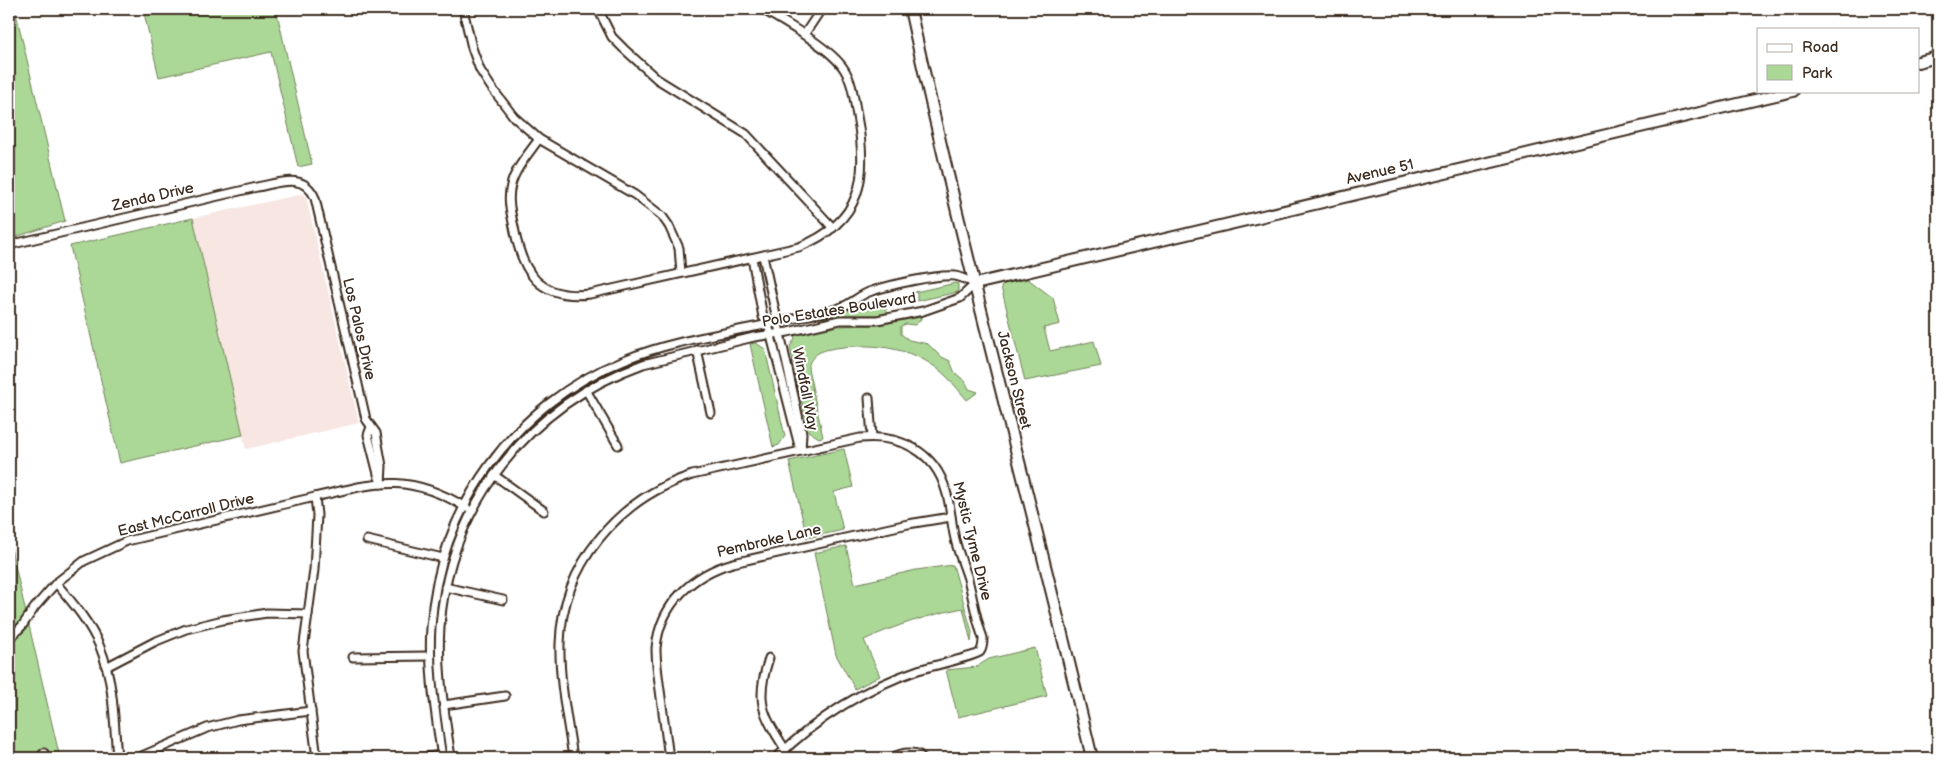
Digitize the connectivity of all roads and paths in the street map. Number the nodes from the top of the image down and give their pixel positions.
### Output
1 (463, 9) edge
2 (598, 9) edge
3 (762, 9) edge
4 (820, 9) edge
5 (910, 9) edge
6 (804, 35) junction
7 (1938, 57) edge
8 (1920, 62) edge
9 (1789, 92) edge
10 (539, 139) junction
11 (304, 183) joint
12 (833, 228) junction
13 (9, 244) edge
14 (763, 256) junction
15 (752, 258) junction
16 (681, 273) junction
17 (975, 284) junction
18 (777, 322) junction
19 (768, 324) junction
20 (780, 333) junction
21 (771, 334) junction
22 (697, 350) junction
23 (586, 390) junction
24 (869, 398) dead end
25 (711, 413) dead end
26 (872, 437) junction
27 (618, 445) dead end
28 (801, 451) junction
29 (494, 475) junction
30 (381, 484) junction
31 (315, 497) junction
32 (464, 506) junction
33 (472, 511) junction
34 (544, 511) dead end
35 (951, 517) junction
36 (367, 540) dead end
37 (443, 558) junction
38 (56, 583) junction
39 (445, 587) junction
40 (503, 600) dead end
41 (308, 614) junction
42 (9, 640) edge
43 (430, 656) junction
44 (353, 657) dead end
45 (769, 658) dead end
46 (106, 667) junction
47 (506, 696) dead end
48 (444, 705) junction
49 (311, 712) junction
50 (785, 749) junction
51 (442, 757) edge
52 (117, 758) edge
53 (136, 758) edge
54 (317, 758) edge
55 (420, 758) edge
56 (451, 758) edge
57 (573, 758) edge
58 (669, 758) edge
59 (776, 758) edge
60 (892, 758) edge
61 (922, 758) edge
62 (1092, 758) edge

1 - 10 street
2 - 12 street
3 - 6 street
4 - 6 street
5 - 17 street, Jackson Street
6 - 12 street
7 - 8 street
9 - 17 street, Avenue 51
10 - 16 street
10 - 16 street
11 - 13 street, Zenda Drive
11 - 30 street, Los Palos Drive
12 - 14 street
14 - 15 street
14 - 18 street, Windfall Way
15 - 16 street
15 - 19 street, Windfall Way
17 - 18 street, Polo Estates Boulevard
17 - 20 street, Polo Estates Boulevard
17 - 62 street, Jackson Street
18 - 19 street, Polo Estates Boulevard
18 - 20 street, Windfall Way
19 - 21 street, Windfall Way
19 - 32 street, Polo Estates Boulevard
20 - 21 street, Polo Estates Boulevard
20 - 28 street, Windfall Way
21 - 22 street, Polo Estates Boulevard
21 - 28 street, Windfall Way
22 - 23 street, Polo Estates Boulevard
22 - 25 street
23 - 27 street
23 - 29 street, Polo Estates Boulevard
24 - 26 street
26 - 28 street, Mystic Tyme Drive
26 - 35 street, Mystic Tyme Drive
28 - 57 street, Mystic Tyme Drive
29 - 33 street, Polo Estates Boulevard
29 - 34 street
30 - 31 street, East McCarroll Drive
30 - 32 street
31 - 38 street, East McCarroll Drive
31 - 41 street
32 - 33 street
32 - 37 street, Polo Estates Boulevard
33 - 39 street, Polo Estates Boulevard
35 - 50 street, Mystic Tyme Drive
35 - 58 street, Pembroke Lane
36 - 37 street
37 - 43 street, Polo Estates Boulevard
38 - 42 street, East McCarroll Drive
38 - 46 street
39 - 40 street
39 - 48 street, Polo Estates Boulevard
41 - 46 street
41 - 49 street
43 - 44 street
43 - 51 street, Polo Estates Boulevard
45 - 50 street
46 - 52 street
47 - 48 street
48 - 56 street, Polo Estates Boulevard
49 - 53 street
49 - 54 street
50 - 59 street
51 - 55 street
60 - 61 street

